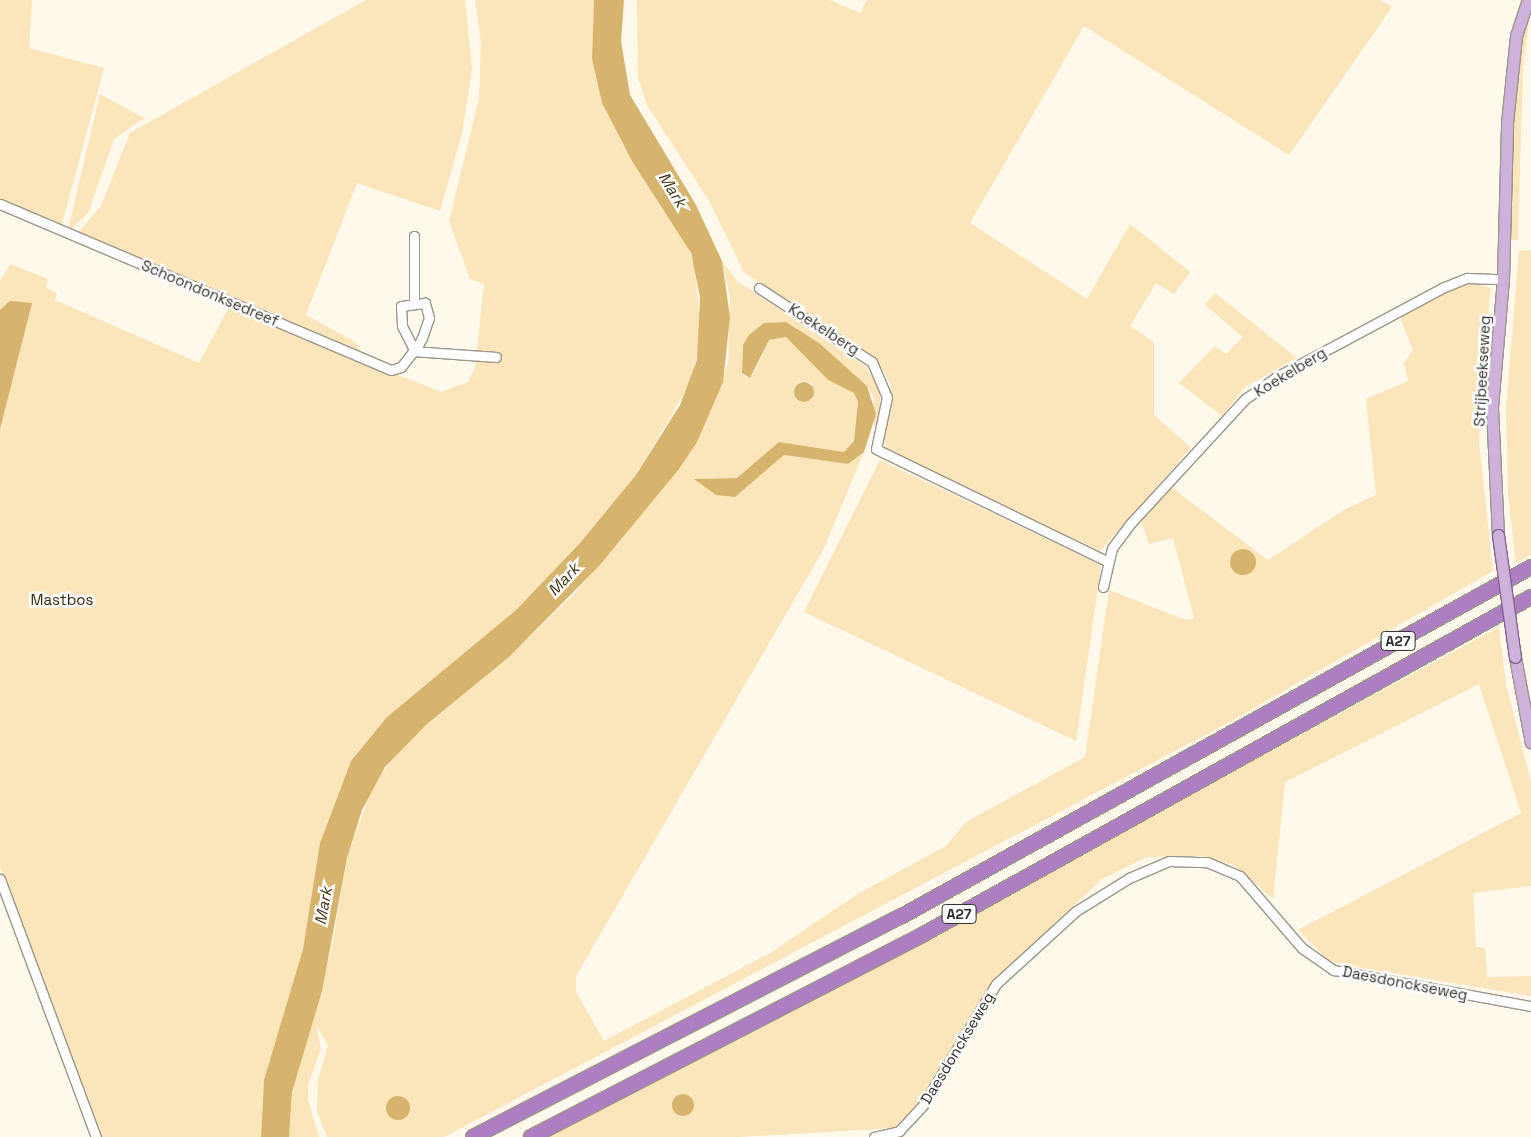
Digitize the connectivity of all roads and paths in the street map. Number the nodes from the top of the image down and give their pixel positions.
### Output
1 (1528, 0) edge
2 (0, 204) edge
3 (414, 236) dead end
4 (1503, 279) junction
5 (759, 288) dead end
6 (414, 302) junction
7 (414, 350) junction
8 (496, 357) dead end
9 (1107, 561) junction
10 (1531, 567) edge
11 (1103, 587) dead end
12 (1531, 598) edge
13 (1531, 743) edge
14 (0, 879) edge
15 (1531, 1006) edge
16 (903, 1134) edge
17 (96, 1137) edge
18 (472, 1137) edge
19 (531, 1137) edge
20 (874, 1137) edge

1 - 4 main road, Strijbeekseweg
2 - 7 street, Schoondonksedreef
3 - 6 street
4 - 9 street, Koekelberg
4 - 13 main road, Strijbeekseweg, bridge
5 - 9 street, Koekelberg
6 - 7 street
6 - 7 street, Schoondonksedreef
7 - 8 street
9 - 11 street, Koekelberg
10 - 18 highway, A27
12 - 19 highway, A27
14 - 17 street
15 - 16 street, Daesdonckseweg
16 - 20 street, Daesdonckseweg

